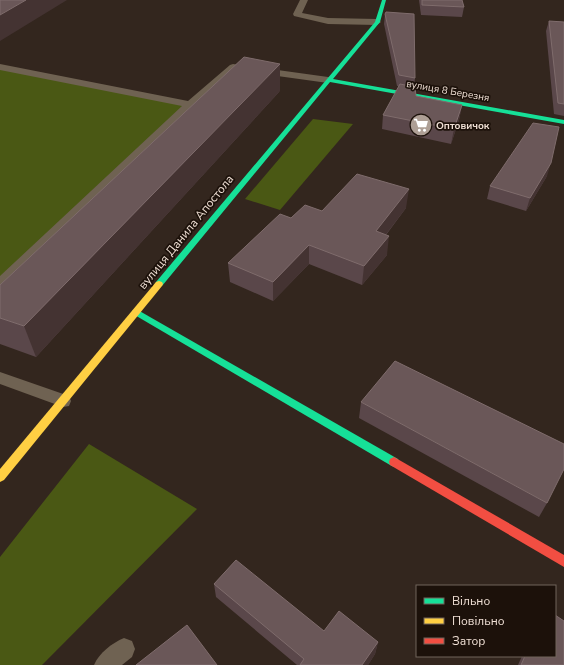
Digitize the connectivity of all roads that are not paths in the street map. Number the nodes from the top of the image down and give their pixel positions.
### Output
1 (304, 0) edge
2 (384, 0) edge
3 (378, 22) junction
4 (0, 67) edge
5 (328, 80) junction
6 (190, 104) junction
7 (564, 122) edge
8 (0, 284) edge
9 (136, 312) junction
10 (0, 378) edge
11 (63, 400) junction
12 (0, 477) edge
13 (564, 561) edge
14 (124, 649) dead end
15 (105, 665) edge

1 - 3 lane
2 - 3 street, вулиця Данила Апостола
3 - 5 street, вулиця Данила Апостола
4 - 6 lane
5 - 6 lane
5 - 7 street, вулиця 8 Березня
5 - 9 street, вулиця Данила Апостола
6 - 8 lane
9 - 11 street, вулиця Данила Апостола
9 - 13 street
10 - 11 lane
11 - 12 street, вулиця Данила Апостола
14 - 15 lane

